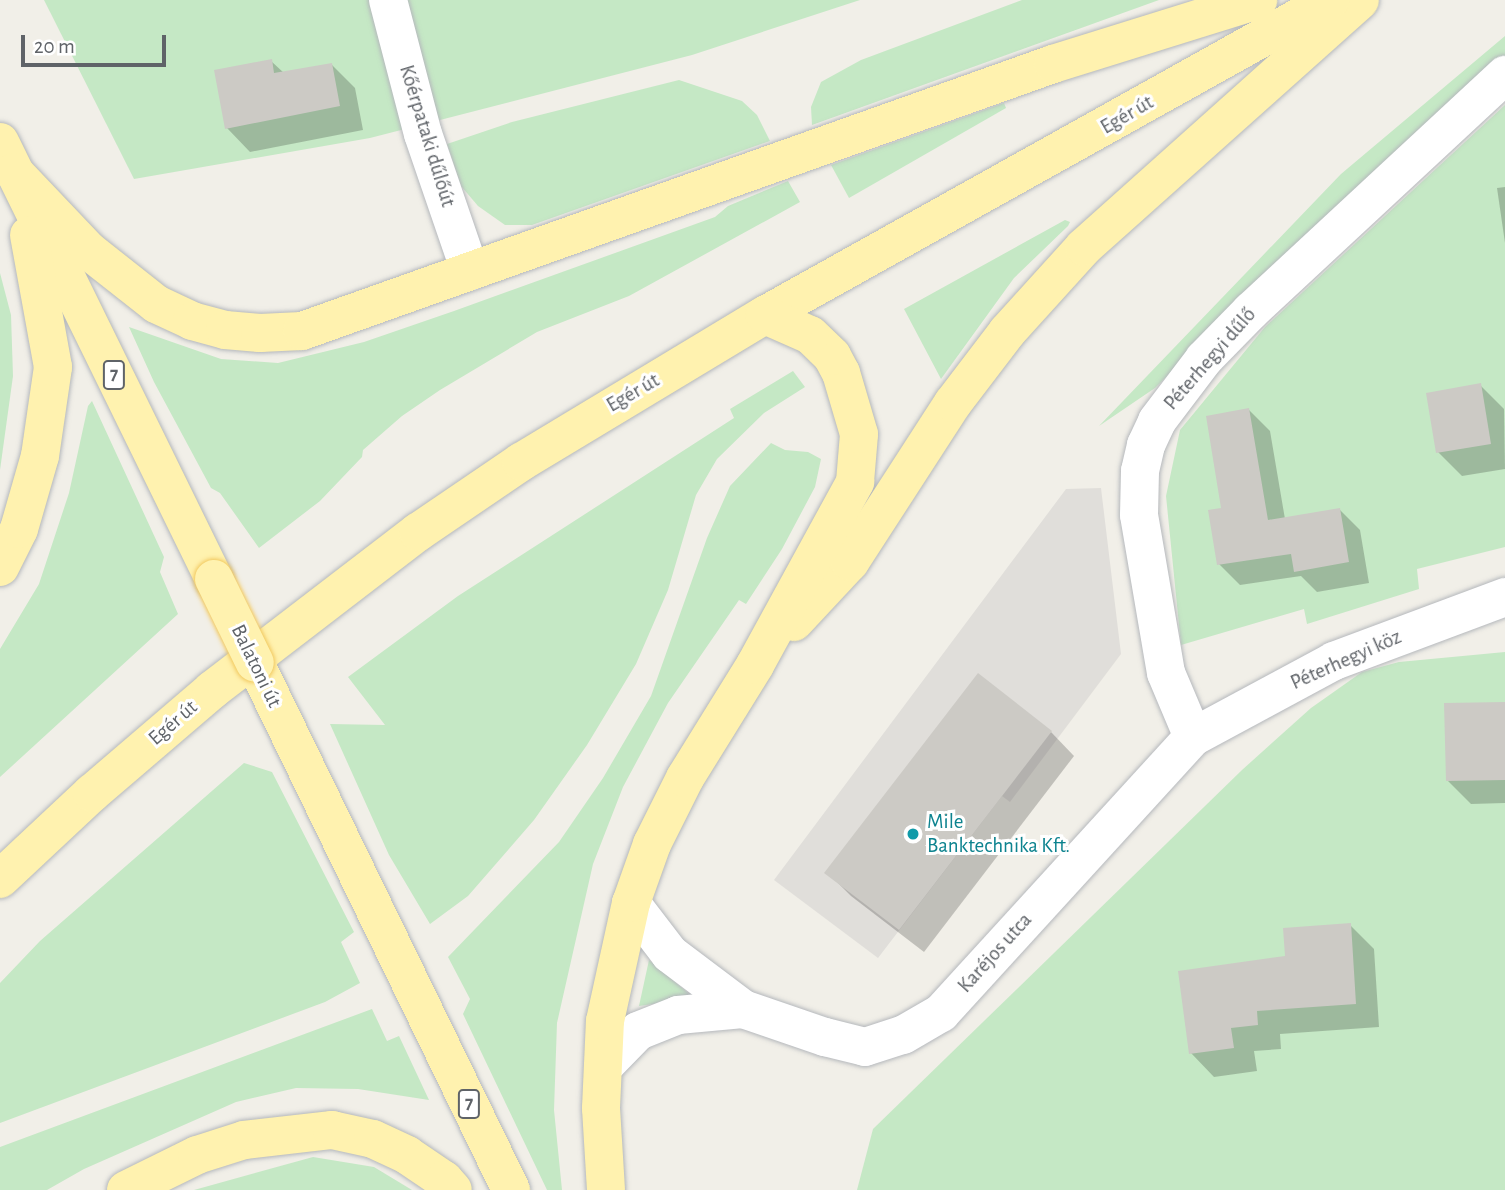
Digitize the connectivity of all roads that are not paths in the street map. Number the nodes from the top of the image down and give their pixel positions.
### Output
1 (388, 0) edge
2 (1258, 0) edge
3 (1329, 0) edge
4 (1360, 0) edge
5 (1505, 75) edge
6 (7, 157) edge
7 (470, 271) junction
8 (765, 315) junction
9 (0, 567) edge
10 (1505, 597) edge
11 (755, 665) junction
12 (1193, 737) junction
13 (0, 879) edge
14 (631, 903) junction
15 (743, 1009) junction
16 (603, 1067) junction
17 (126, 1190) edge
18 (453, 1190) edge
19 (511, 1190) edge
20 (606, 1190) edge

1 - 7 street, Kőérpataki dűlőút
2 - 7 main road
3 - 8 main road, Egér út
4 - 11 main road
5 - 12 street, Péterhegyi dűlő
6 - 7 main road
6 - 9 main road
6 - 19 main road, Balatoni út / 7, bridge
8 - 11 main road
8 - 13 main road, Egér út
10 - 12 street, Péterhegyi köz
11 - 14 main road
12 - 15 street, Karéjos utca
14 - 15 street, Karéjos utca
14 - 16 main road
15 - 16 street, Karéjos utca
16 - 20 main road
17 - 18 main road

